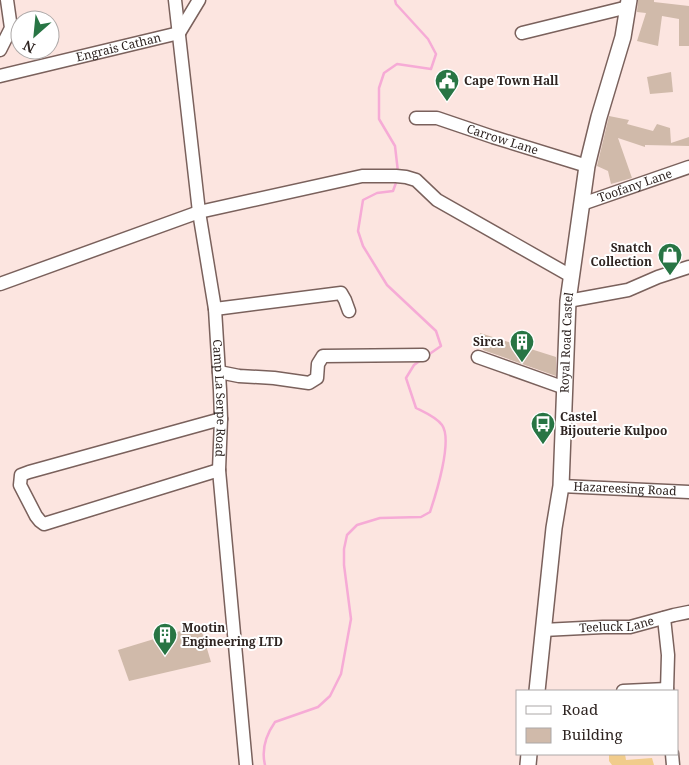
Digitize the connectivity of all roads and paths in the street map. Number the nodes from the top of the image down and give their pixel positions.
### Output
1 (7, 0) edge
2 (175, 0) edge
3 (199, 0) edge
4 (628, 4) edge
5 (179, 33) junction
6 (522, 33) dead end
7 (0, 50) edge
8 (0, 76) edge
9 (416, 118) dead end
10 (587, 166) junction
11 (689, 166) edge
12 (582, 204) junction
13 (199, 212) junction
14 (689, 267) edge
15 (571, 276) junction
16 (0, 284) edge
17 (568, 301) junction
18 (215, 309) junction
19 (349, 311) dead end
20 (423, 355) dead end
21 (478, 357) dead end
22 (220, 372) junction
23 (565, 388) junction
24 (221, 419) junction
25 (219, 470) junction
26 (561, 486) junction
27 (689, 492) edge
28 (689, 612) edge
29 (664, 618) junction
30 (543, 630) junction
31 (537, 690) edge
32 (667, 690) edge
33 (246, 765) edge

1 - 7 street
2 - 5 street, Camp La Serpe Road
3 - 5 street
4 - 6 street
4 - 10 main road, Royal Road Castel
5 - 8 street, Engrais Cathan
5 - 13 street, Camp La Serpe Road
9 - 10 street, Carrow Lane
10 - 12 main road, Royal Road Castel
11 - 12 street, Toofany Lane
12 - 15 main road, Royal Road Castel
13 - 15 street
13 - 16 street
13 - 18 street, Camp La Serpe Road
14 - 17 street
15 - 17 main road, Royal Road Castel
17 - 23 main road, Royal Road Castel
18 - 19 street
18 - 22 street, Camp La Serpe Road
20 - 22 street
21 - 23 street
22 - 24 street, Camp La Serpe Road
23 - 26 main road, Royal Road Castel
24 - 25 street, Camp La Serpe Road
24 - 25 street
25 - 33 street, Camp La Serpe Road
26 - 27 street, Hazareesing Road
26 - 30 main road, Royal Road Castel
28 - 29 street, Teeluck Lane
29 - 30 street, Teeluck Lane
29 - 32 street
30 - 31 main road, Royal Road Castel

